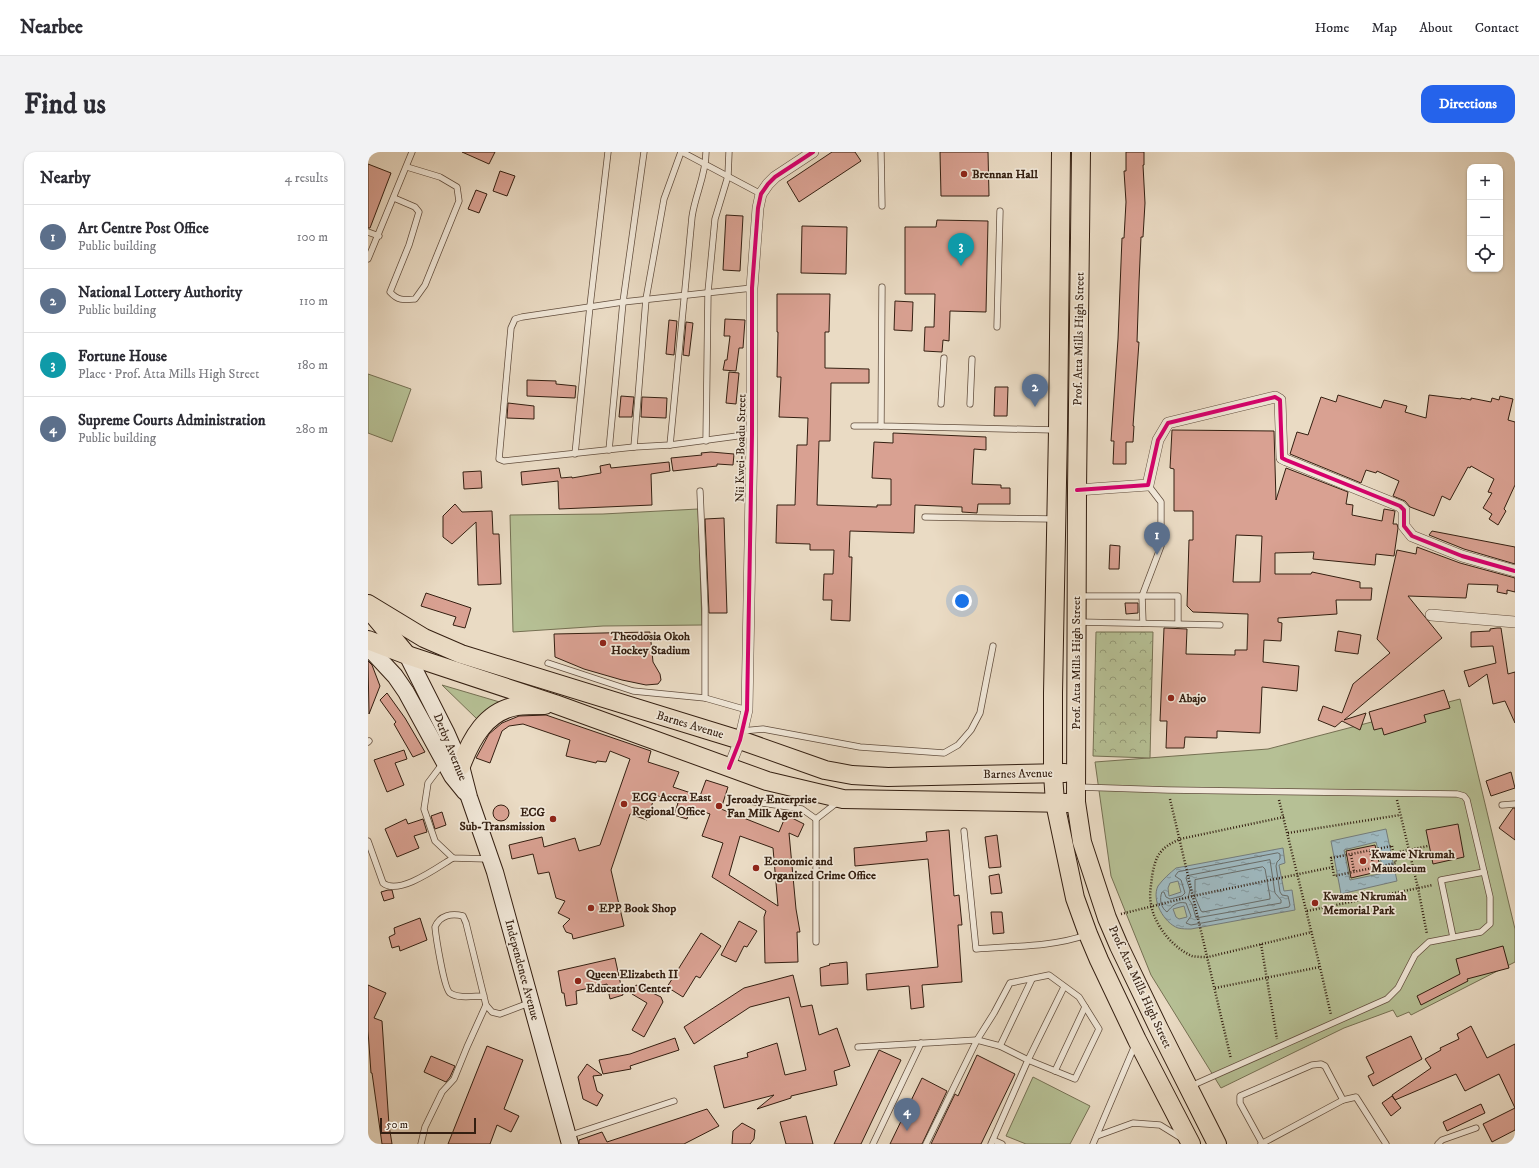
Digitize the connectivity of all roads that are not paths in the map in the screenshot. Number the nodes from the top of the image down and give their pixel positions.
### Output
1 (412, 152) edge
2 (608, 152) edge
3 (644, 152) edge
4 (682, 152) edge
5 (706, 152) edge
6 (730, 152) edge
7 (813, 152) edge
8 (881, 152) edge
9 (1061, 152) edge
10 (1082, 152) edge
11 (706, 164) junction
12 (407, 167) junction
13 (728, 176) junction
14 (761, 194) junction
15 (394, 198) junction
16 (882, 206) dead end
17 (1000, 211) dead end
18 (368, 232) edge
19 (379, 236) junction
20 (368, 259) edge
21 (882, 287) dead end
22 (752, 288) junction
23 (708, 292) junction
24 (683, 295) junction
25 (646, 299) junction
26 (623, 302) junction
27 (590, 306) junction
28 (997, 327) dead end
29 (944, 358) dead end
30 (972, 359) dead end
31 (941, 404) dead end
32 (970, 404) dead end
33 (854, 426) dead end
34 (880, 426) junction
35 (1058, 430) junction
36 (752, 434) junction
37 (706, 441) junction
38 (670, 445) junction
39 (634, 448) junction
40 (609, 450) junction
41 (575, 454) junction
42 (1148, 485) junction
43 (1077, 490) junction
44 (700, 491) dead end
45 (925, 516) dead end
46 (1057, 519) junction
47 (1515, 571) edge
48 (1142, 596) junction
49 (1076, 597) junction
50 (368, 604) edge
51 (368, 608) edge
52 (1431, 615) dead end
53 (1076, 622) junction
54 (1515, 622) edge
55 (1142, 623) junction
56 (1178, 624) junction
57 (1220, 625) dead end
58 (368, 640) edge
59 (993, 646) dead end
60 (368, 647) edge
61 (407, 655) junction
62 (548, 663) dead end
63 (705, 698) junction
64 (555, 704) junction
65 (747, 710) junction
66 (741, 736) junction
67 (452, 764) junction
68 (729, 768) junction
69 (1053, 774) junction
70 (1076, 787) junction
71 (469, 797) joint
72 (843, 799) junction
73 (748, 801) dead end
74 (1055, 803) junction
75 (1515, 804) edge
76 (1502, 805) dead end
77 (816, 818) junction
78 (964, 831) dead end
79 (368, 841) edge
80 (453, 858) junction
81 (491, 860) junction
82 (1484, 872) junction
83 (1088, 934) junction
84 (1453, 937) junction
85 (816, 942) dead end
86 (1032, 979) junction
87 (1064, 986) junction
88 (484, 996) junction
89 (531, 1002) junction
90 (486, 1005) junction
91 (1085, 1007) junction
92 (976, 1040) junction
93 (1137, 1040) junction
94 (921, 1043) junction
95 (1000, 1046) junction
96 (858, 1047) dead end
97 (1028, 1060) junction
98 (1055, 1071) junction
99 (1189, 1087) junction
100 (1343, 1100) junction
101 (674, 1101) dead end
102 (1476, 1128) dead end
103 (1097, 1136) junction
104 (569, 1140) edge
105 (992, 1142) edge
106 (421, 1144) edge
107 (873, 1144) edge
108 (926, 1144) edge
109 (1002, 1144) edge
110 (1093, 1144) edge
111 (1191, 1144) edge
112 (1217, 1144) edge
113 (1262, 1144) edge
114 (1386, 1144) edge
115 (1438, 1144) edge

1 - 12 lane
2 - 27 lane
3 - 26 lane
4 - 11 lane
4 - 25 lane
5 - 11 lane
6 - 13 lane
7 - 14 street, Nii Kwei-Boadu Street
8 - 16 lane
9 - 35 main road, Prof. Atta Mills High Street
10 - 43 main road, Prof. Atta Mills High Street
11 - 13 lane
11 - 24 lane
12 - 15 lane
12 - 15 lane
13 - 14 lane
13 - 23 lane
14 - 22 street, Nii Kwei-Boadu Street
15 - 19 lane
17 - 28 lane
18 - 19 lane
19 - 20 lane
21 - 34 lane
22 - 23 lane
22 - 36 street, Nii Kwei-Boadu Street
23 - 24 lane
23 - 37 lane
24 - 25 lane
24 - 38 lane
25 - 26 lane
25 - 39 lane
26 - 27 lane
26 - 40 lane
27 - 41 lane
27 - 41 lane
29 - 31 lane
30 - 32 lane
33 - 34 lane
34 - 35 lane
35 - 46 main road, Prof. Atta Mills High Street
36 - 37 lane
36 - 65 street, Nii Kwei-Boadu Street
37 - 38 lane
38 - 39 lane
39 - 40 lane
40 - 41 lane
42 - 43 street
42 - 47 street
42 - 48 lane
43 - 49 main road, Prof. Atta Mills High Street
44 - 63 lane
45 - 46 lane
46 - 69 main road, Prof. Atta Mills High Street
48 - 49 lane
48 - 55 lane
48 - 56 lane
49 - 53 main road, Prof. Atta Mills High Street
50 - 66 main road, Barnes Avenue
51 - 61 main road, Derby Avernue
52 - 54 street
53 - 55 lane
53 - 70 main road, Prof. Atta Mills High Street
55 - 56 lane
56 - 57 lane
58 - 61 main road, Barnes Avenue
59 - 66 lane
60 - 67 main road, Derby Avernue
61 - 64 main road, Barnes Avenue
61 - 67 main road, Derby Avernue
62 - 63 lane
63 - 65 lane
64 - 67 main road
64 - 68 main road, Barnes Avenue
65 - 66 street, Nii Kwei-Boadu Street
66 - 68 street, Nii Kwei-Boadu Street
66 - 69 main road, Barnes Avenue
67 - 71 main road, Derby Avernue
67 - 80 lane
68 - 72 main road, Barnes Avenue
69 - 70 main road, Barnes Avenue
69 - 74 main road, Prof. Atta Mills High Street
70 - 74 main road, Barnes Avenue
70 - 82 lane
70 - 99 main road, Prof. Atta Mills High Street
71 - 81 main road, Independence Avenue
72 - 74 main road, Barnes Avenue
72 - 77 lane
73 - 77 lane
74 - 83 main road, Prof. Atta Mills High Street
75 - 76 lane
77 - 85 lane
78 - 83 lane
79 - 80 lane
80 - 81 lane
81 - 89 main road, Independence Avenue
82 - 84 lane
82 - 84 lane
83 - 93 main road, Prof. Atta Mills High Street
84 - 99 lane
86 - 87 lane
86 - 92 lane
86 - 95 lane
87 - 91 lane
87 - 97 lane
88 - 88 lane
88 - 90 lane
89 - 90 lane
89 - 104 main road, Independence Avenue
90 - 106 lane
91 - 98 lane
91 - 98 lane
92 - 94 lane
92 - 95 lane
92 - 108 lane
93 - 103 lane
93 - 111 main road, Prof. Atta Mills High Street
94 - 96 lane
94 - 107 lane
95 - 97 lane
97 - 98 lane
97 - 105 lane
99 - 112 main road, Prof. Atta Mills High Street
100 - 113 lane
100 - 113 lane
100 - 114 lane
101 - 104 lane
102 - 115 lane
103 - 110 lane
103 - 111 lane
105 - 109 lane

